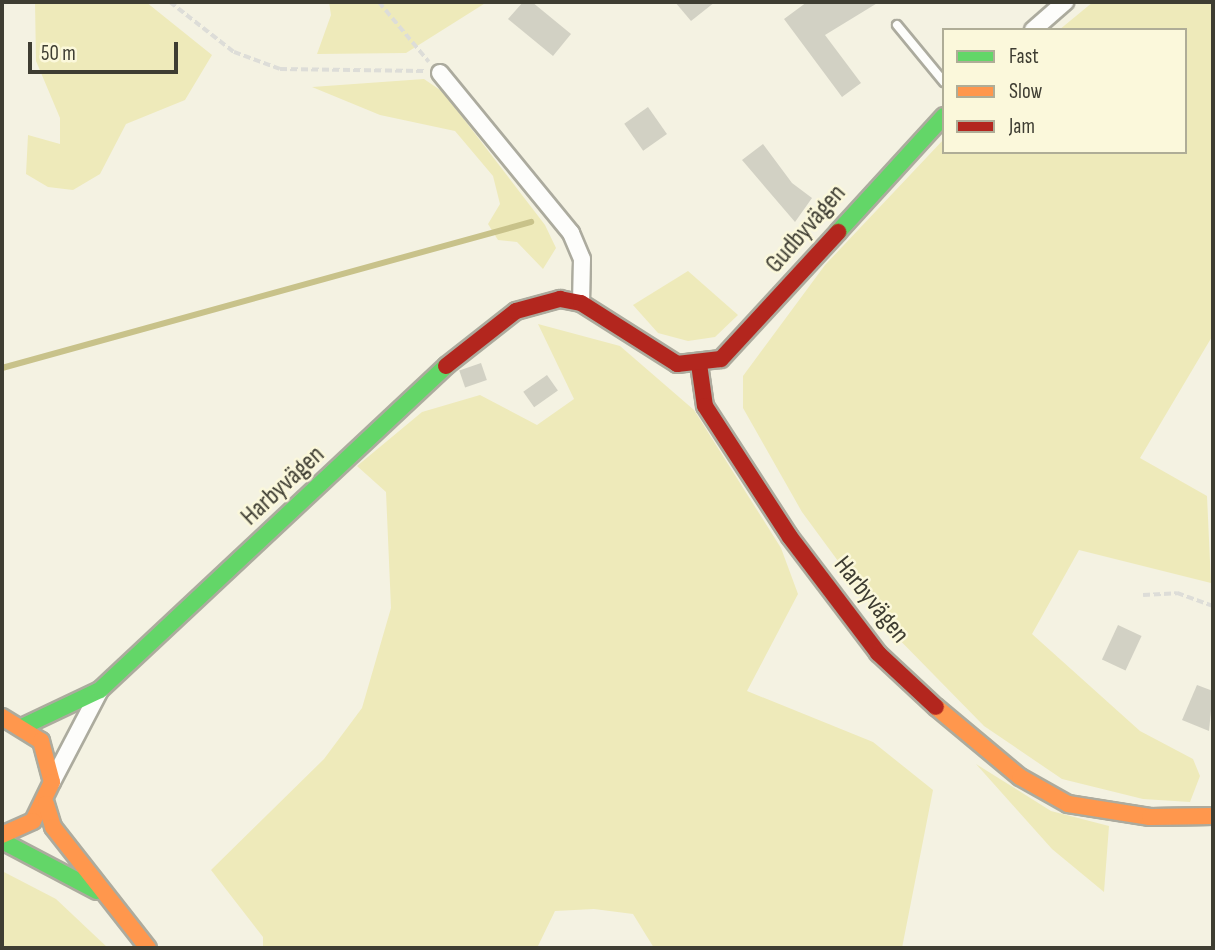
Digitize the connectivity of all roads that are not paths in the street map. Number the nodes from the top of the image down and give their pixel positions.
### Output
1 (1065, 2) edge
2 (897, 25) dead end
3 (1035, 28) edge
4 (440, 73) road end
5 (942, 80) edge
6 (942, 118) edge
7 (581, 303) junction
8 (699, 364) junction
9 (100, 690) junction
10 (2, 718) edge
11 (24, 726) junction
12 (52, 782) junction
13 (46, 804) junction
14 (1213, 816) edge
15 (2, 835) edge
16 (2, 841) edge
17 (99, 892) junction
18 (148, 948) edge

1 - 3 street
2 - 5 lane
4 - 7 street
6 - 8 street, Gudbyvägen
7 - 8 street
7 - 9 street, Harbyvägen
8 - 14 street, Harbyvägen
9 - 11 street, Harbyvägen
9 - 12 street, Harbyvägen
10 - 11 street
11 - 12 street
12 - 13 street
13 - 15 street
13 - 17 street
16 - 17 street
17 - 18 street

